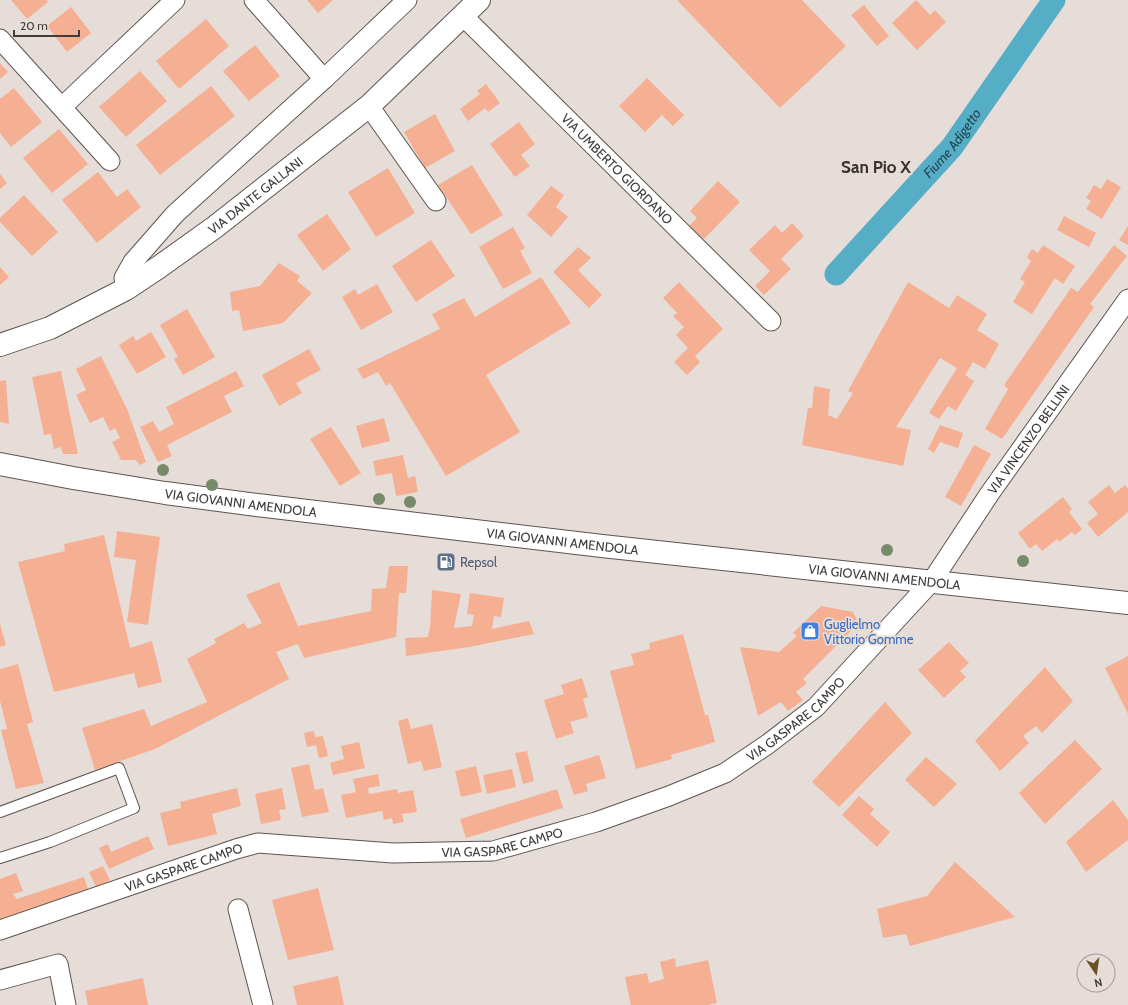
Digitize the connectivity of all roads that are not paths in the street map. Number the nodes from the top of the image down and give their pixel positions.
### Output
1 (175, 0) edge
2 (254, 0) edge
3 (407, 0) edge
4 (479, 0) edge
5 (463, 16) junction
6 (0, 39) edge
7 (324, 79) junction
8 (368, 106) junction
9 (62, 107) junction
10 (110, 161) dead end
11 (436, 200) dead end
12 (126, 289) junction
13 (1128, 299) edge
14 (771, 321) dead end
15 (0, 345) edge
16 (0, 464) edge
17 (932, 581) junction
18 (1128, 603) edge
19 (0, 812) edge
20 (0, 858) edge
21 (238, 909) dead end
22 (0, 930) edge
23 (0, 980) edge
24 (66, 1005) edge
25 (263, 1005) edge

1 - 9 street
2 - 7 street
3 - 7 street
4 - 5 main road, VIA DANTE GALLANI
5 - 8 main road, VIA DANTE GALLANI
5 - 14 street, VIA UMBERTO GIORDANO
6 - 9 street
7 - 12 street
8 - 11 street
8 - 12 main road, VIA DANTE GALLANI
9 - 10 street
12 - 15 main road, VIA DANTE GALLANI
13 - 17 street, VIA VINCENZO BELLINI
16 - 17 main road, VIA GIOVANNI AMENDOLA
17 - 18 main road, VIA GIOVANNI AMENDOLA
17 - 22 street, VIA GASPARE CAMPO
19 - 20 lane
21 - 25 street
23 - 24 street

